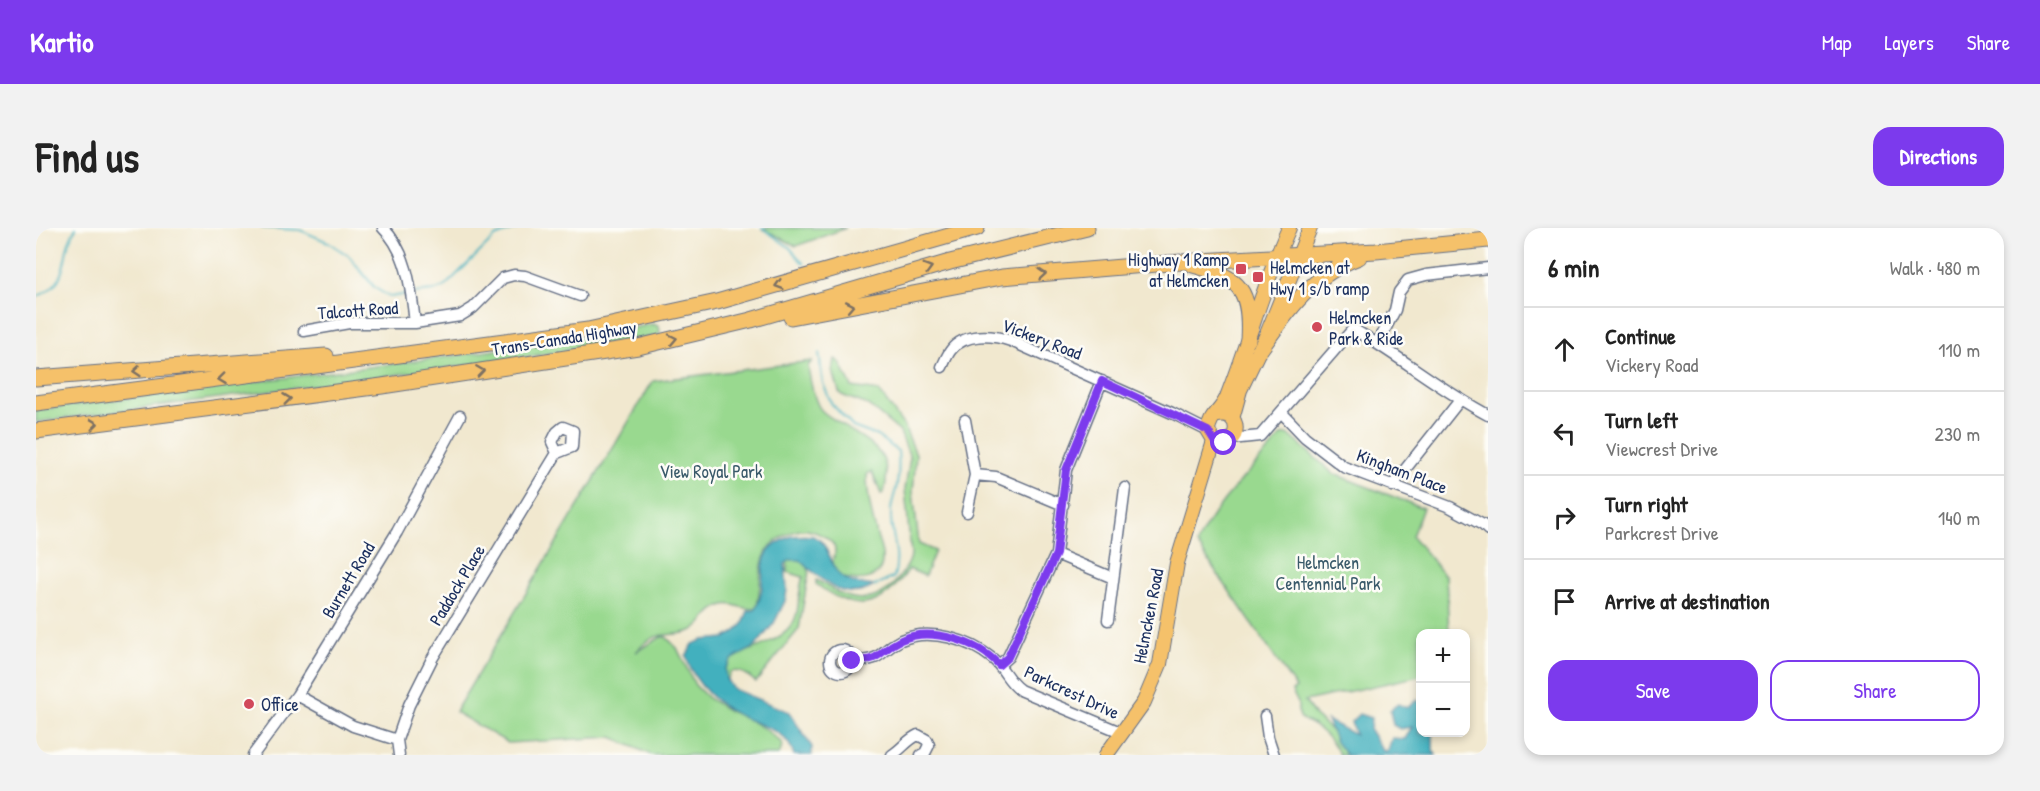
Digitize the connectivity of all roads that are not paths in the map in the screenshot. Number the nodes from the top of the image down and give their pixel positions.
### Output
1 (383, 228) edge
2 (945, 228) edge
3 (977, 228) edge
4 (1087, 228) edge
5 (1289, 228) edge
6 (1310, 228) edge
7 (1488, 240) edge
8 (1376, 250) junction
9 (1299, 256) junction
10 (1276, 257) junction
11 (1182, 262) junction
12 (1488, 268) edge
13 (835, 269) junction
14 (580, 296) dead end
15 (751, 320) junction
16 (415, 323) junction
17 (304, 331) dead end
18 (1378, 343) junction
19 (1254, 345) junction
20 (446, 348) junction
21 (942, 367) dead end
22 (37, 378) edge
23 (1102, 381) junction
24 (1460, 400) junction
25 (36, 403) edge
26 (1282, 413) junction
27 (1488, 415) edge
28 (460, 416) dead end
29 (964, 420) dead end
30 (36, 431) edge
31 (1220, 431) junction
32 (557, 453) dead end
33 (975, 475) junction
34 (1392, 486) junction
35 (1125, 488) dead end
36 (1063, 505) junction
37 (967, 512) dead end
38 (1488, 530) edge
39 (1056, 554) junction
40 (1113, 578) junction
41 (1108, 620) dead end
42 (852, 661) dead end
43 (999, 665) junction
44 (297, 695) junction
45 (1265, 716) dead end
46 (1123, 733) junction
47 (397, 740) junction
48 (897, 752) edge
49 (253, 755) edge
50 (399, 755) edge
51 (913, 755) edge
52 (921, 755) edge
53 (1106, 755) edge
54 (1274, 755) edge

1 - 16 street, Talcott Road
2 - 13 highway
3 - 13 highway, Trans-Canada Highway
15 -> 4 highway, Trans-Canada Highway
5 - 10 main road, Helmcken Road
6 - 9 main road, Helmcken Road
7 - 8 highway
8 - 9 highway
8 - 19 highway
9 - 10 highway
9 - 19 main road, Helmcken Road
10 - 11 highway
10 - 19 main road, Helmcken Road
15 -> 11 highway
11 - 19 highway
12 - 18 street
13 -> 20 highway, Trans-Canada Highway
14 - 16 street, Talcott Road
30 -> 15 highway, Trans-Canada Highway
16 - 17 street, Talcott Road
18 - 24 street
18 - 26 street
19 - 31 main road, Helmcken Road
20 -> 22 highway
20 -> 25 highway, Trans-Canada Highway
21 - 23 street, Vickery Road
23 - 31 street, Vickery Road
23 - 36 street
24 - 27 street
24 - 34 street
26 - 31 street, Vickery Road
26 - 34 street, Kingham Place
28 - 44 street, Burnett Road
29 - 33 street
31 - 46 main road, Helmcken Road
32 - 47 street, Paddock Place
33 - 36 street
33 - 37 street
34 - 38 street, Kingham Place
35 - 40 street
36 - 39 street
39 - 40 street
39 - 43 street
40 - 41 street
42 - 43 street, Parkcrest Drive
43 - 46 street, Parkcrest Drive
44 - 47 street
44 - 49 street, Burnett Road
45 - 54 street
46 - 53 main road, Helmcken Road
47 - 50 street
48 - 51 street
48 - 52 street

